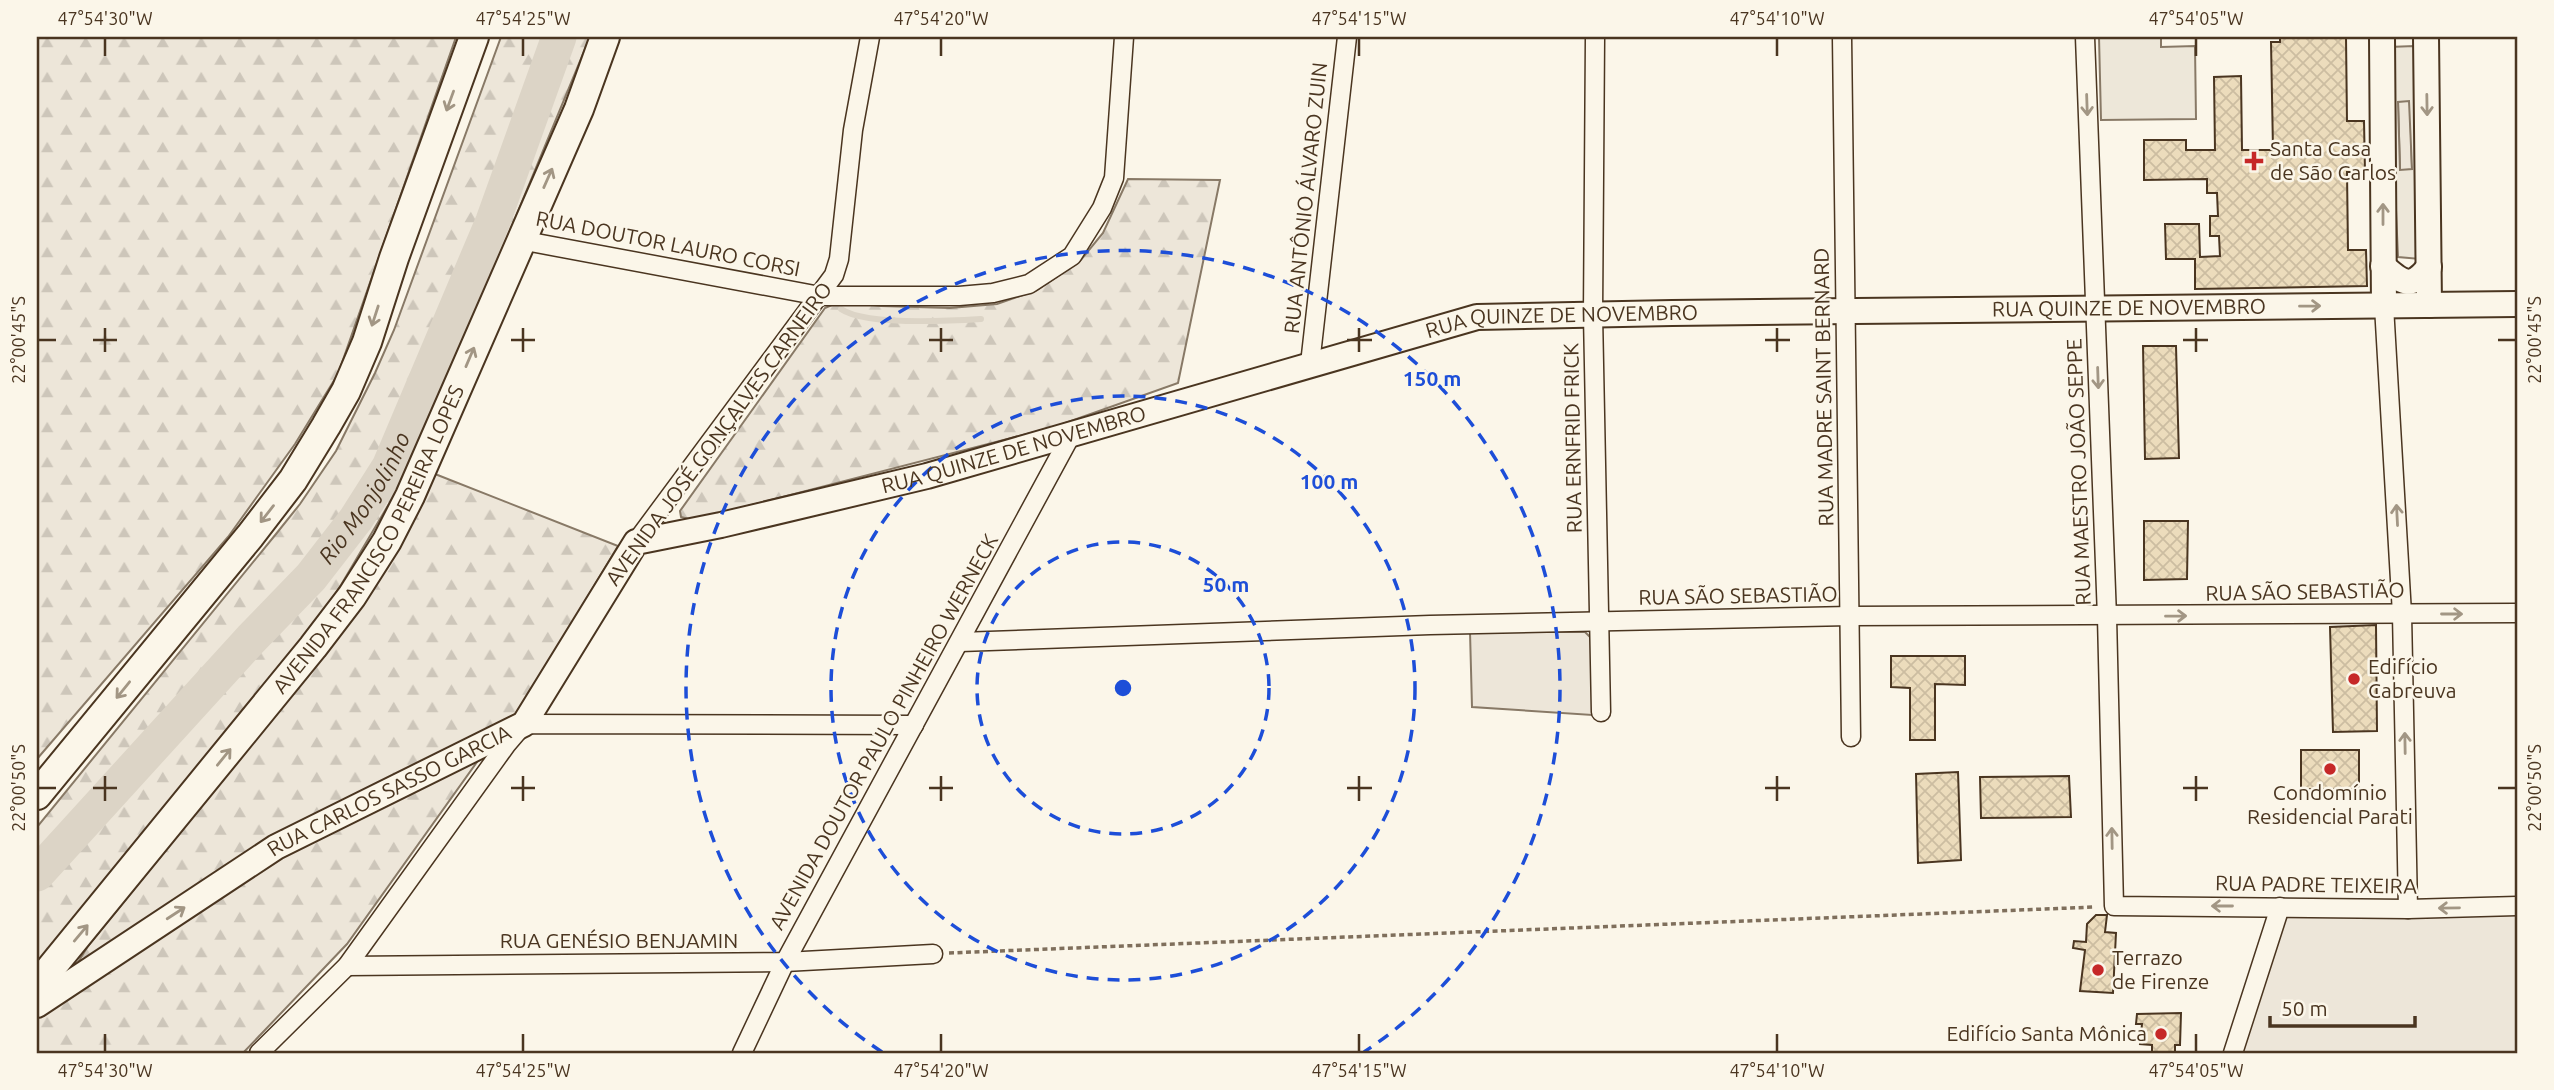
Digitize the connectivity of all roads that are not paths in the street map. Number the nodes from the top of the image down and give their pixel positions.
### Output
1 (474, 37) edge
2 (605, 37) edge
3 (870, 37) edge
4 (1124, 37) edge
5 (1347, 37) edge
6 (1595, 37) edge
7 (1842, 37) edge
8 (2085, 37) edge
9 (2421, 41) edge
10 (2385, 42) edge
11 (520, 240) junction
12 (2383, 266) junction
13 (2429, 267) junction
14 (820, 296) junction
15 (2517, 304) edge
16 (2430, 305) junction
17 (2384, 306) junction
18 (2095, 309) junction
19 (1846, 311) junction
20 (1593, 315) junction
21 (1310, 364) junction
22 (1071, 435) junction
23 (636, 542) junction
24 (2517, 613) edge
25 (2402, 614) junction
26 (1850, 616) junction
27 (2107, 617) junction
28 (1597, 622) junction
29 (960, 642) junction
30 (1601, 712) dead end
31 (524, 724) junction
32 (914, 726) junction
33 (1851, 737) dead end
34 (37, 795) edge
35 (2114, 906) joint
36 (2517, 906) edge
37 (2280, 907) junction
38 (2408, 909) junction
39 (933, 954) road end
40 (785, 962) junction
41 (347, 966) junction
42 (37, 985) edge
43 (37, 1005) edge
44 (259, 1053) edge
45 (742, 1053) edge
46 (2233, 1053) edge

1 -> 34 main road
11 -> 2 main road, AVENIDA FRANCISCO PEREIRA LOPES
3 - 14 street, AVENIDA JOSÉ GONÇALVES CARNEIRO
4 - 14 street, RUA DOUTOR LAURO CORSI
5 - 21 street, RUA ANTÔNIO ÁLVARO ZUIN
6 - 20 street, RUA ERNFRID FRICK
7 - 19 street, RUA MADRE SAINT BERNARD
8 -> 18 street, RUA MAESTRO JOÃO SEPPE
9 -> 13 main road
12 -> 10 main road
11 - 14 street, RUA DOUTOR LAURO CORSI
42 -> 11 main road, AVENIDA FRANCISCO PEREIRA LOPES
12 - 13 main road
12 - 17 main road
13 - 16 main road
14 - 23 street, AVENIDA JOSÉ GONÇALVES CARNEIRO
15 - 16 main road, RUA QUINZE DE NOVEMBRO
16 - 17 main road, RUA QUINZE DE NOVEMBRO
18 -> 17 main road, RUA QUINZE DE NOVEMBRO
25 -> 17 street
18 - 19 main road, RUA QUINZE DE NOVEMBRO
18 -> 27 street, RUA MAESTRO JOÃO SEPPE
19 - 20 main road, RUA QUINZE DE NOVEMBRO
19 - 26 street, RUA MADRE SAINT BERNARD
20 - 21 main road, RUA QUINZE DE NOVEMBRO
20 - 28 street, RUA ERNFRID FRICK
21 - 22 main road, RUA QUINZE DE NOVEMBRO
22 - 23 main road, RUA QUINZE DE NOVEMBRO
22 - 29 street, AVENIDA DOUTOR PAULO PINHEIRO WERNECK
23 - 31 main road, AVENIDA JOSÉ GONÇALVES CARNEIRO
25 -> 24 street, RUA SÃO SEBASTIÃO
27 -> 25 street, RUA SÃO SEBASTIÃO
38 -> 25 street
26 - 27 street, RUA SÃO SEBASTIÃO
26 - 28 street, RUA SÃO SEBASTIÃO
26 - 33 street, RUA MADRE SAINT BERNARD
35 -> 27 street, RUA MAESTRO JOÃO SEPPE
28 - 29 street, RUA SÃO SEBASTIÃO
28 - 30 street, RUA ERNFRID FRICK
29 - 32 street, AVENIDA DOUTOR PAULO PINHEIRO WERNECK
31 - 32 street, RUA CARLOS SASSO GARCIA
31 - 41 street, AVENIDA JOSÉ GONÇALVES CARNEIRO
43 -> 31 main road, RUA CARLOS SASSO GARCIA
32 - 40 street, AVENIDA DOUTOR PAULO PINHEIRO WERNECK
37 -> 35 street, RUA PADRE TEIXEIRA
36 -> 38 street, RUA PADRE TEIXEIRA
37 - 38 street, RUA PADRE TEIXEIRA
37 - 46 street
39 - 40 street, RUA GENÉSIO BENJAMIN
40 - 41 street, RUA GENÉSIO BENJAMIN
40 - 45 street, AVENIDA DOUTOR PAULO PINHEIRO WERNECK
41 - 44 street, AVENIDA JOSÉ GONÇALVES CARNEIRO

